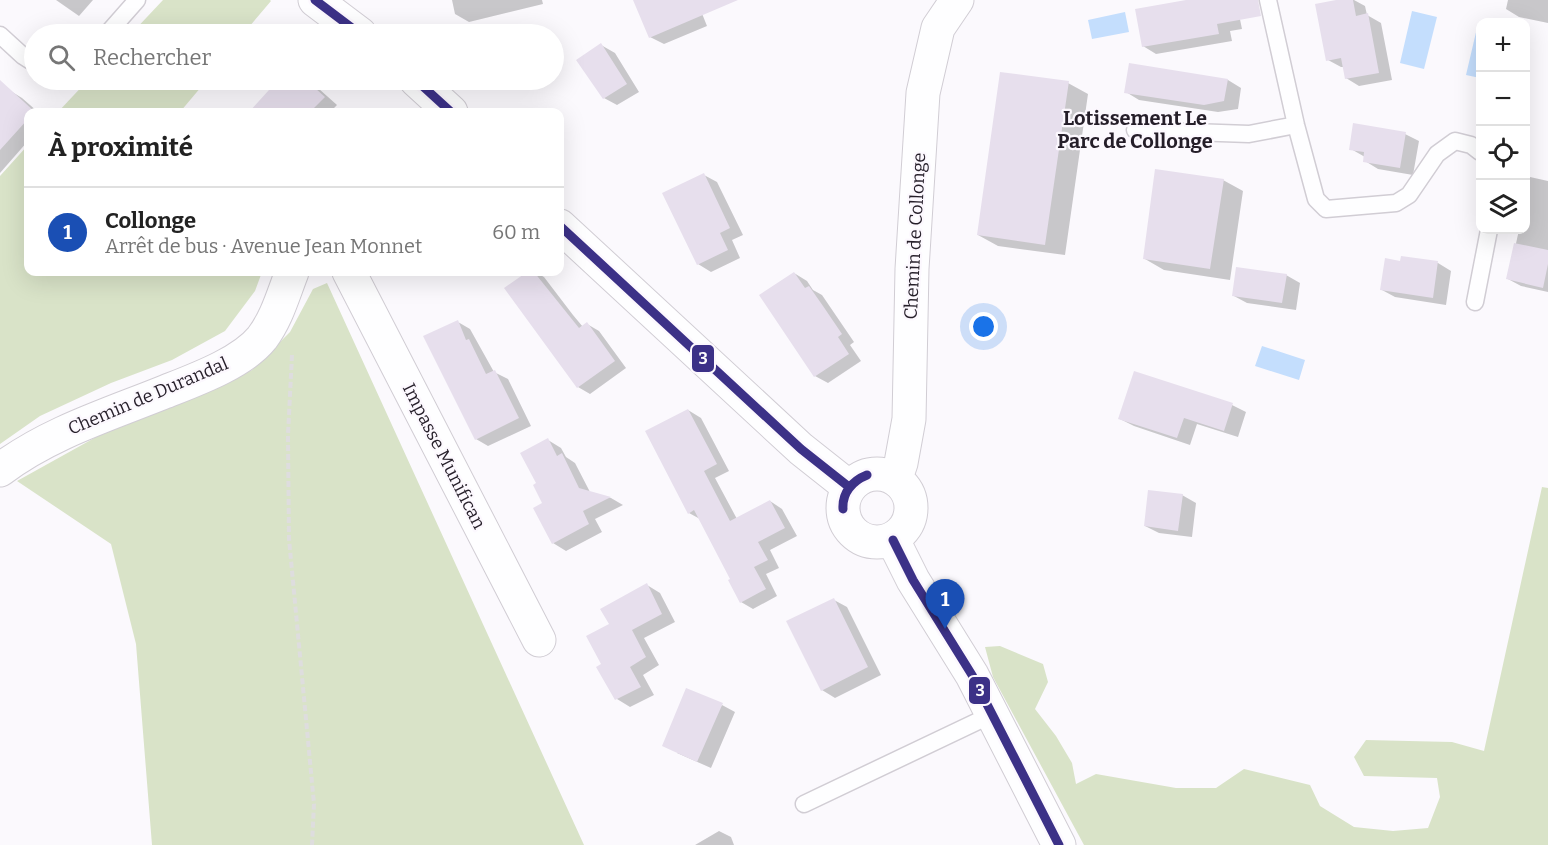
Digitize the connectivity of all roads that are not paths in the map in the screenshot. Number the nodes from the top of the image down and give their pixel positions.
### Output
1 (137, 0) edge
2 (315, 0) edge
3 (957, 0) edge
4 (1268, 0) edge
5 (115, 24) edge
6 (347, 24) edge
7 (0, 35) edge
8 (24, 57) edge
9 (1296, 125) junction
10 (1136, 130) dead end
11 (1476, 149) edge
12 (564, 230) edge
13 (1487, 234) edge
14 (291, 276) edge
15 (351, 276) edge
16 (1475, 302) dead end
17 (0, 470) edge
18 (896, 478) junction
19 (849, 487) junction
20 (893, 540) junction
21 (539, 640) dead end
22 (993, 714) junction
23 (804, 804) dead end
24 (1059, 845) edge

1 - 5 lane
2 - 6 street
3 - 18 street, Chemin de Collonge
4 - 9 lane
7 - 8 lane
9 - 10 lane
9 - 11 lane
12 - 19 street
13 - 16 lane
14 - 17 street, Chemin de Durandal
15 - 21 street, Impasse Munifican
18 - 19 street
18 - 20 street
19 - 20 street
20 - 22 street
22 - 23 lane
22 - 24 street

